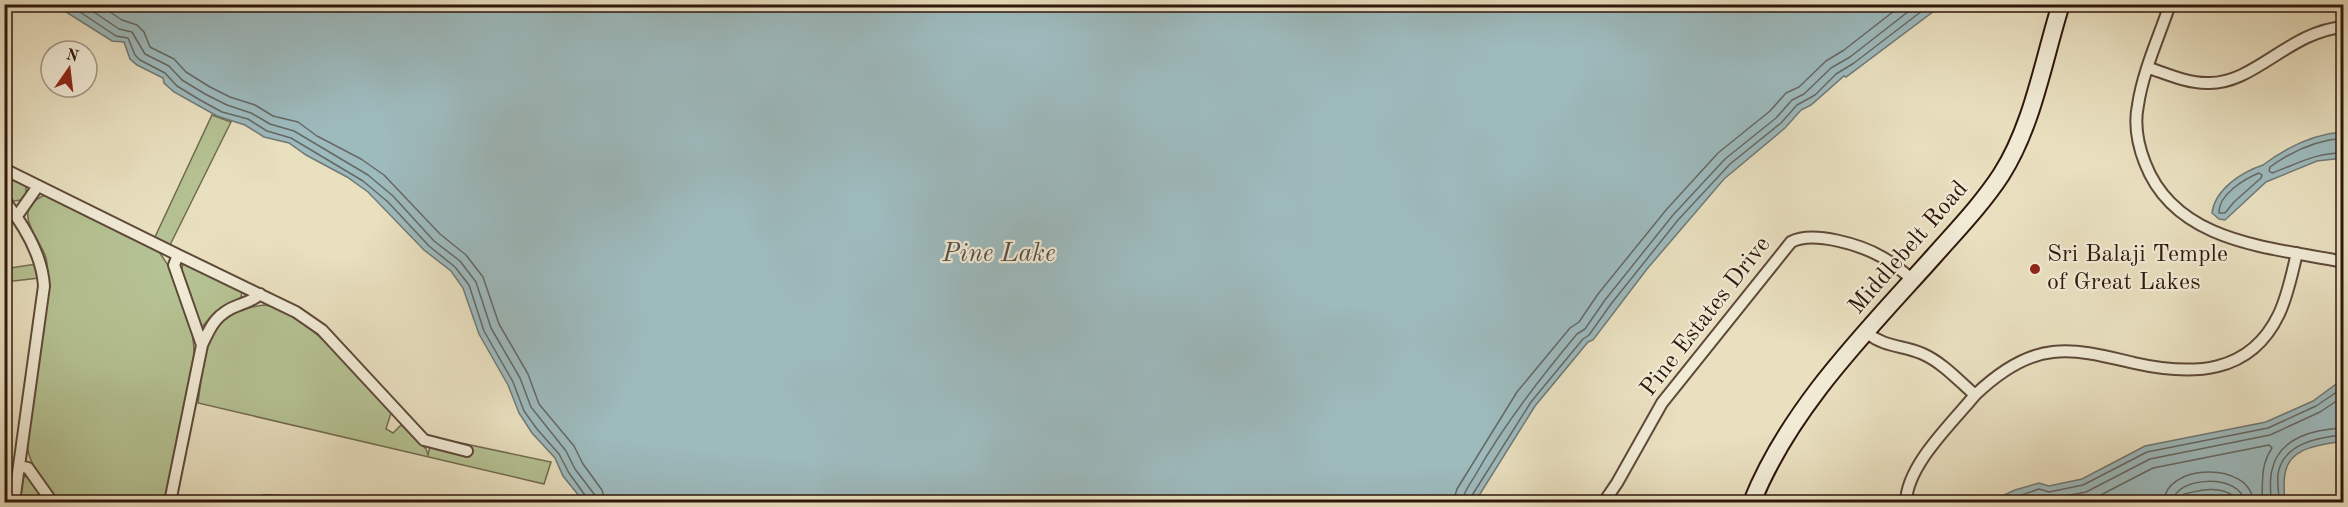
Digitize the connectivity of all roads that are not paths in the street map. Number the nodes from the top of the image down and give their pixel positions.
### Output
1 (2061, 4) edge
2 (2170, 4) edge
3 (2343, 27) edge
4 (2148, 68) junction
5 (4, 169) edge
6 (38, 186) junction
7 (4, 201) edge
8 (16, 216) junction
9 (2297, 253) junction
10 (178, 255) junction
11 (2343, 262) edge
12 (1913, 280) junction
13 (260, 294) junction
14 (1867, 333) junction
15 (202, 345) junction
16 (1975, 395) junction
17 (467, 451) dead end
18 (19, 466) junction
19 (14, 502) edge
20 (52, 502) edge
21 (170, 502) edge
22 (264, 502) edge
23 (288, 502) edge
24 (1604, 502) edge
25 (1752, 502) edge
26 (1906, 502) edge

1 - 12 street, Middlebelt Road
2 - 4 street
3 - 4 street
4 - 9 street
5 - 6 street
6 - 8 street
6 - 10 street
7 - 8 street
8 - 18 street
9 - 11 street
9 - 16 street
10 - 13 street
10 - 15 street
12 - 14 street, Middlebelt Road
12 - 24 street, Pine Estates Drive
13 - 15 street
13 - 17 street
14 - 16 street
14 - 25 street, Middlebelt Road
15 - 21 street
16 - 26 street
18 - 19 street
18 - 20 street
22 - 23 street

